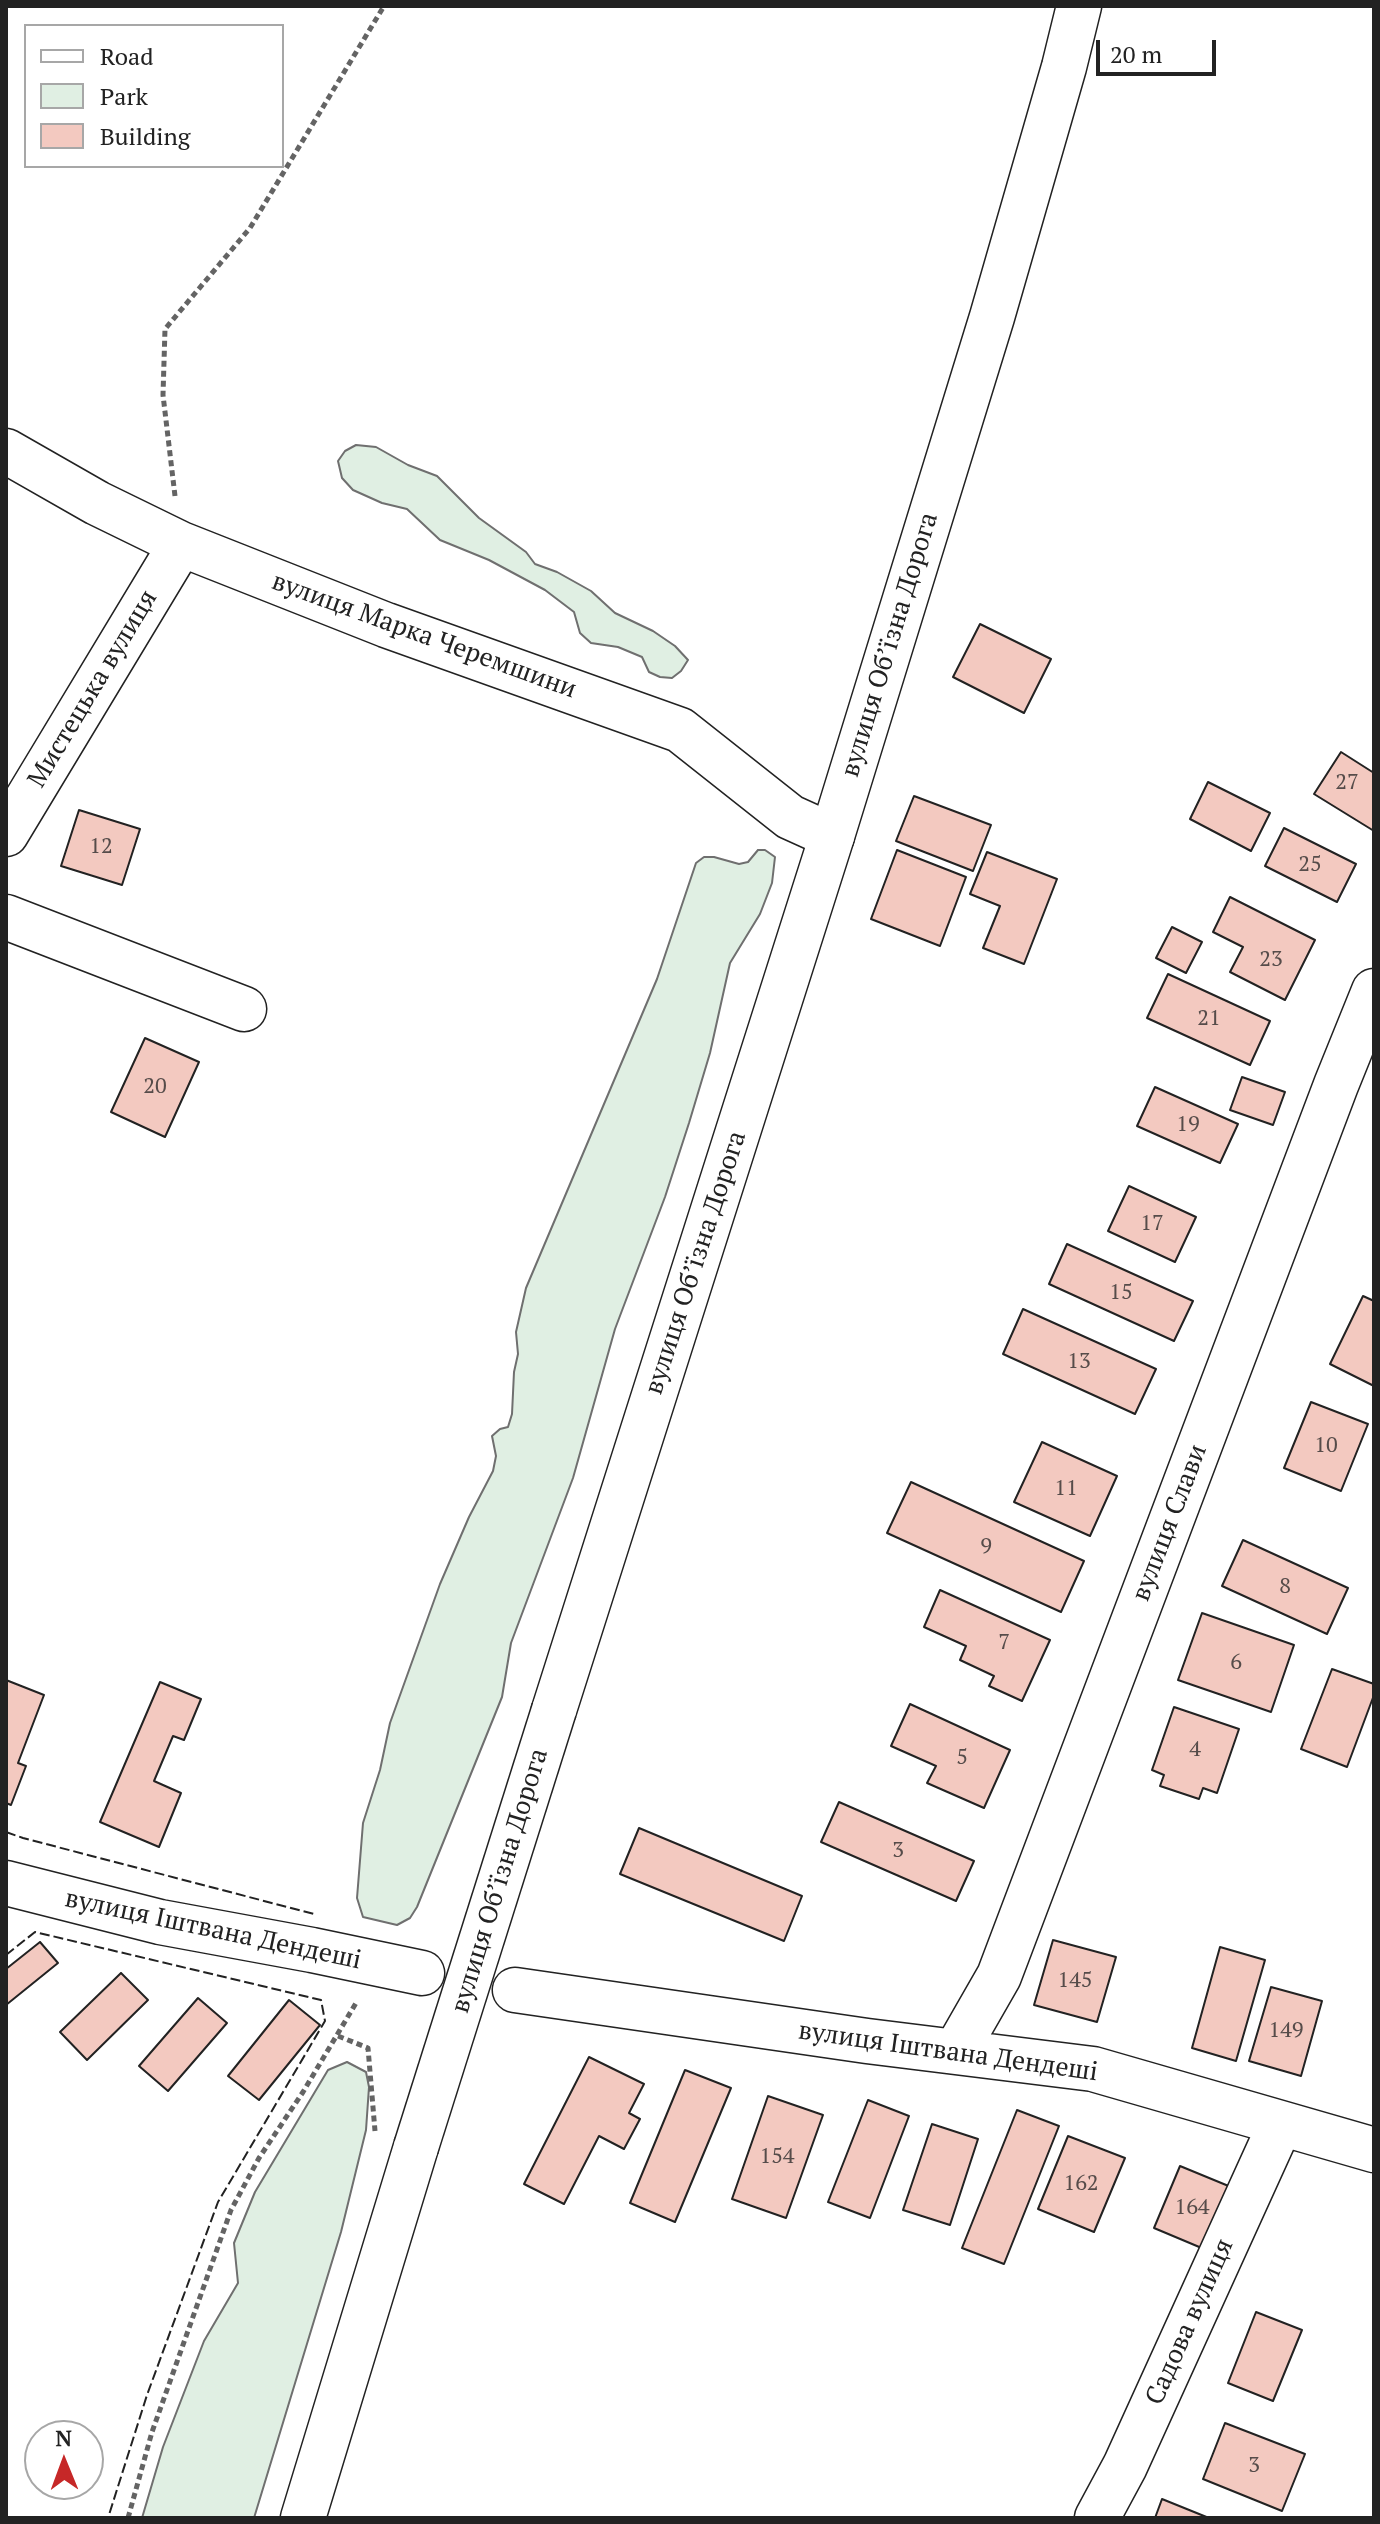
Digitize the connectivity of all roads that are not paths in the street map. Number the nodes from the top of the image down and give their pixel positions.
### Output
1 (1079, 6) edge
2 (6, 451) edge
3 (181, 544) junction
4 (6, 834) edge
5 (832, 836) junction
6 (6, 917) edge
7 (1374, 991) edge
8 (244, 1009) dead end
9 (11, 1893) edge
10 (422, 1973) dead end
11 (515, 1990) dead end
12 (956, 2051) junction
13 (1280, 2125) junction
14 (1374, 2150) edge
15 (303, 2518) edge
16 (1097, 2518) edge

1 - 5 main road, вулиця Обʼїзна Дорога
2 - 3 main road, вулиця Марка Черемшини
3 - 4 main road, Мистецька вулиця
3 - 5 main road, вулиця Марка Черемшини
5 - 15 main road, вулиця Обʼїзна Дорога, bridge
6 - 8 main road
7 - 12 main road, вулиця Слави
9 - 10 main road, вулиця Іштвана Дендеші
11 - 12 main road, вулиця Іштвана Дендеші
12 - 13 main road, вулиця Іштвана Дендеші
13 - 14 main road, вулиця Іштвана Дендеші
13 - 16 main road, Садова вулиця

